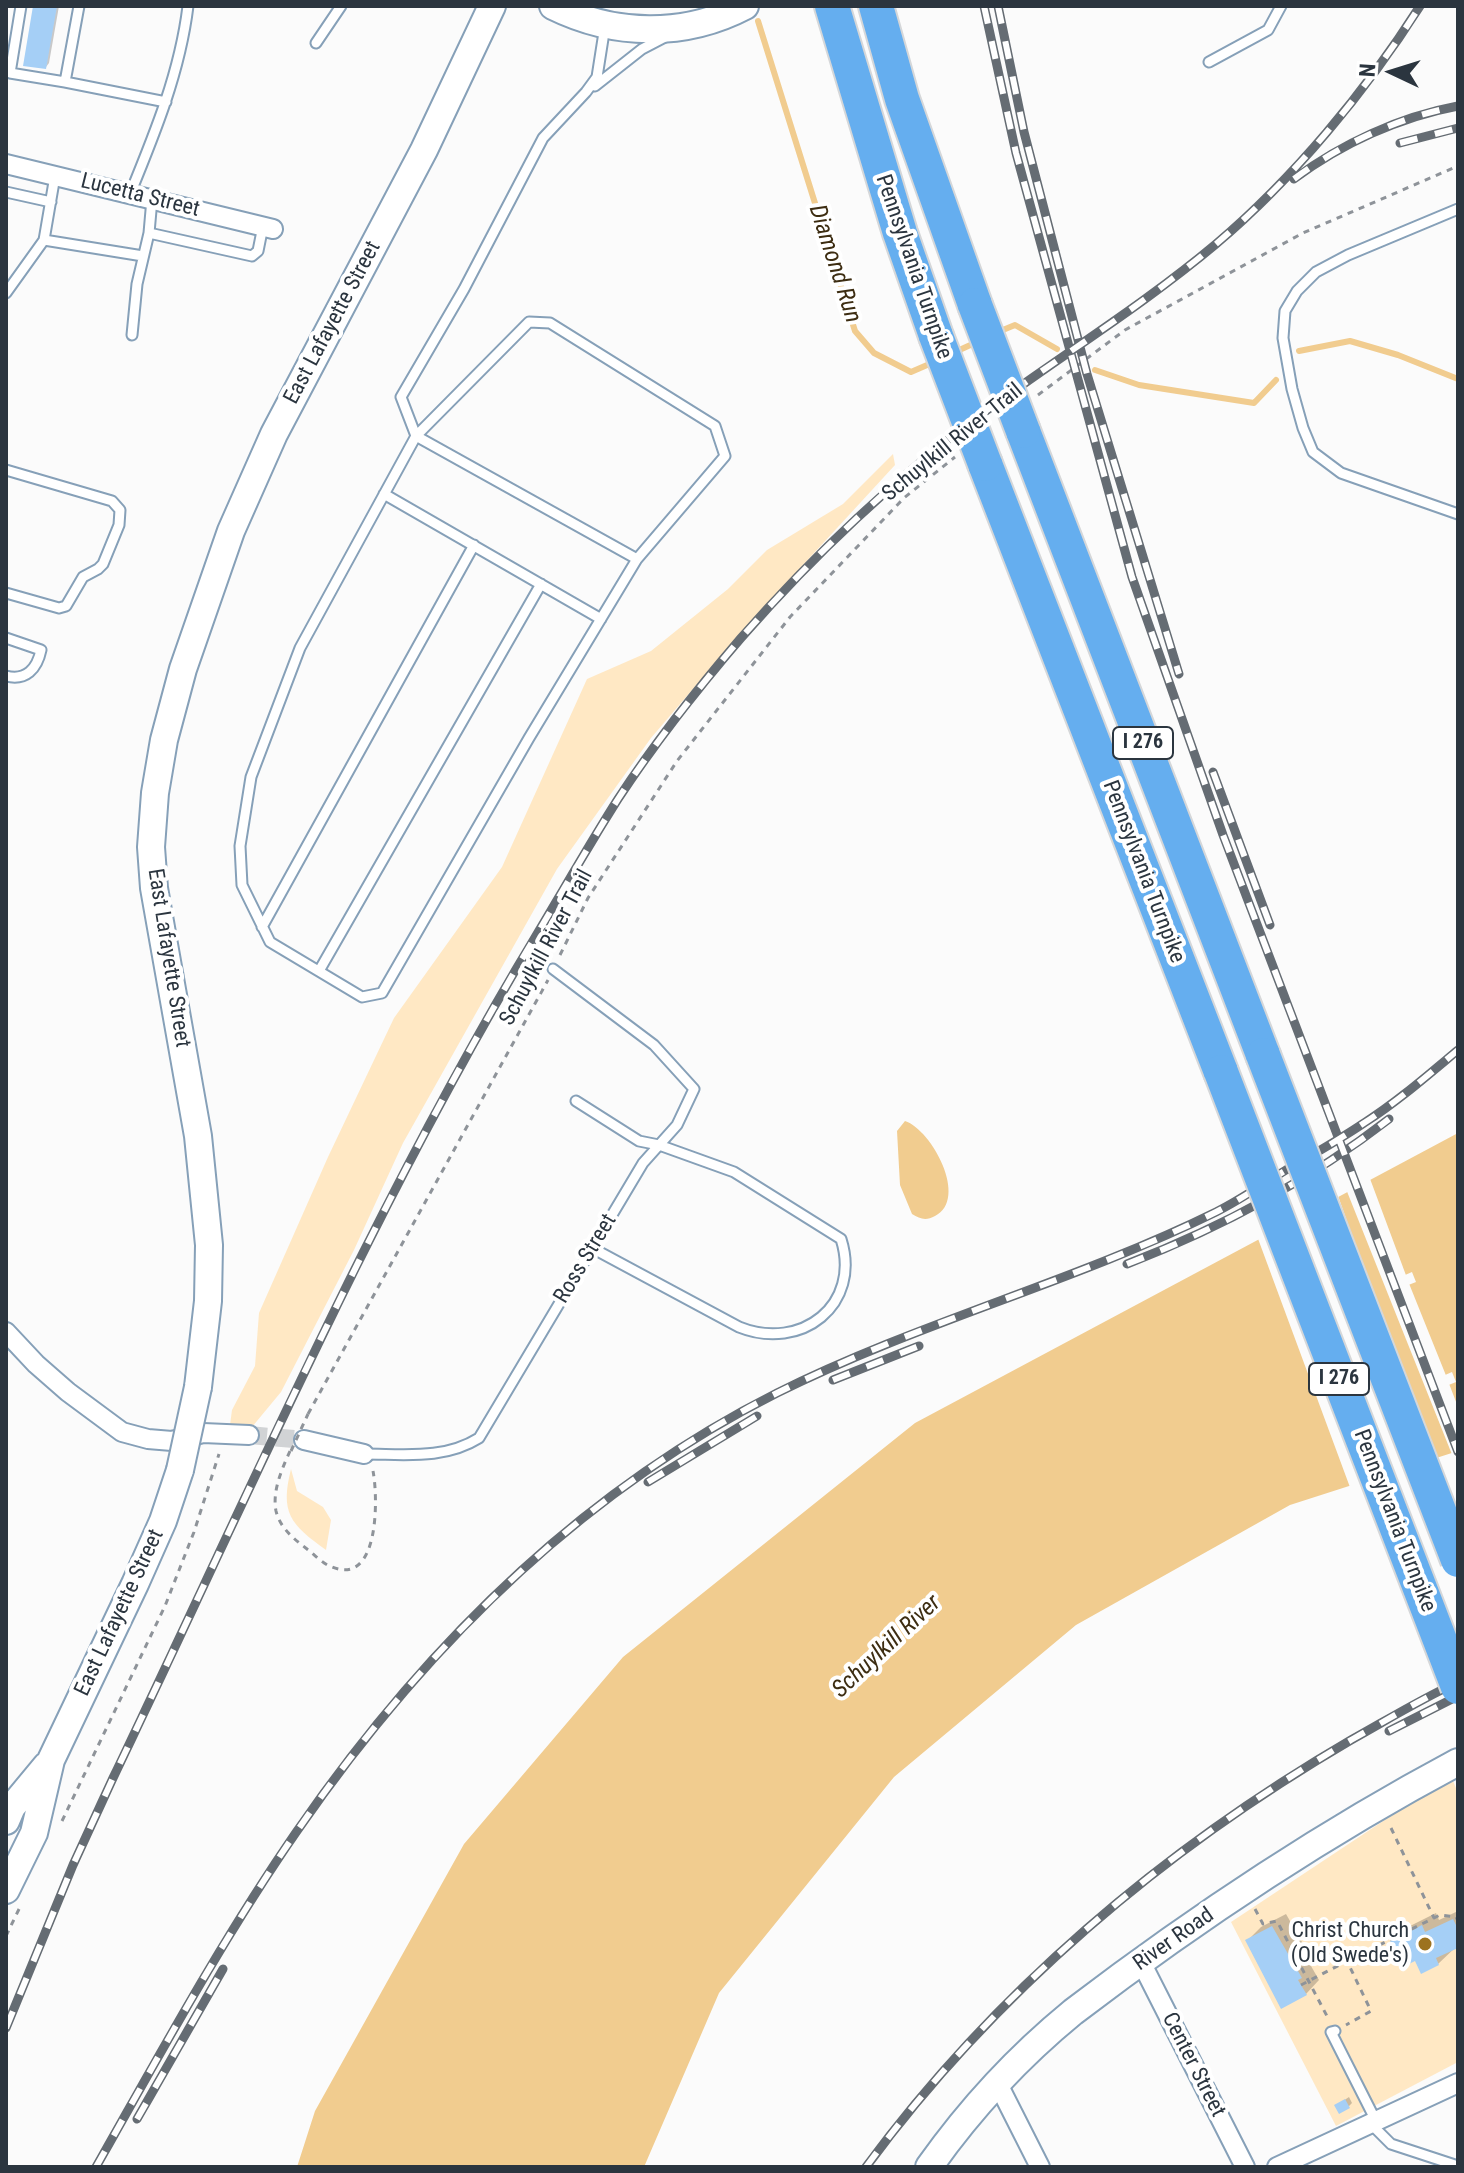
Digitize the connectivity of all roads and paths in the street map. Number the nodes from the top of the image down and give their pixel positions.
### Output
1 (21, 6) edge
2 (79, 6) edge
3 (188, 6) edge
4 (341, 6) edge
5 (492, 6) edge
6 (553, 6) edge
7 (745, 6) edge
8 (876, 6) edge
9 (1281, 6) edge
10 (834, 13) edge
11 (605, 26) junction
12 (681, 28) junction
13 (316, 43) dead end
14 (1209, 62) dead end
15 (65, 82) junction
16 (586, 92) junction
17 (166, 102) junction
18 (6, 164) edge
19 (1458, 166) edge
20 (55, 176) junction
21 (6, 192) edge
22 (130, 194) junction
23 (152, 199) junction
24 (51, 202) junction
25 (1458, 209) edge
26 (268, 228) joint
27 (149, 233) junction
28 (44, 240) junction
29 (143, 256) junction
30 (6, 293) edge
31 (132, 335) dead end
32 (1035, 398) dead end
33 (416, 436) junction
34 (972, 459) junction
35 (6, 470) edge
36 (384, 494) junction
37 (1458, 514) edge
38 (474, 545) junction
39 (637, 559) junction
40 (541, 584) junction
41 (6, 593) edge
42 (601, 619) junction
43 (6, 638) edge
44 (6, 676) edge
45 (262, 927) junction
46 (553, 969) junction
47 (319, 971) junction
48 (576, 1101) dead end
49 (659, 1145) junction
50 (592, 1248) junction
51 (6, 1332) edge
52 (224, 1433) junction
53 (249, 1435) tunnel mouth
54 (297, 1445) junction
55 (364, 1454) junction
56 (1458, 1560) edge
57 (1458, 1687) edge
58 (51, 1760) junction
59 (1458, 1762) edge
60 (89, 1766) dead end
61 (1380, 1804) junction
62 (6, 1821) edge
63 (6, 1890) edge
64 (1253, 1906) dead end
65 (1434, 1918) junction
66 (1458, 1921) edge
67 (1347, 1961) junction
68 (1141, 1962) junction
69 (1308, 1981) junction
70 (1301, 1985) dead end
71 (1335, 2031) junction
72 (997, 2082) junction
73 (1458, 2083) edge
74 (1373, 2121) junction
75 (1458, 2166) edge
76 (929, 2167) edge
77 (1040, 2167) edge
78 (1245, 2167) edge
79 (1277, 2167) edge

1 - 15 lane
2 - 15 lane
3 - 17 lane
4 - 13 lane
5 - 58 street, East Lafayette Street, bridge
6 - 11 street
7 - 12 street
8 - 56 highway, Pennsylvania Turnpike / I 276, bridge
9 - 14 lane
10 - 34 highway, Pennsylvania Turnpike / I 276, bridge
11 - 12 street
11 - 16 lane
12 - 16 lane
15 - 17 lane
16 - 33 lane
17 - 22 lane
18 - 20 street, Lucetta Street
19 - 32 path, Schuylkill River Trail
20 - 22 street, Lucetta Street
20 - 24 lane
21 - 24 lane
22 - 23 street, Lucetta Street
23 - 26 street, Lucetta Street
23 - 27 lane
24 - 28 lane
25 - 37 lane
26 - 27 lane
27 - 29 lane
28 - 29 lane
28 - 30 lane
29 - 31 lane
33 - 36 lane
33 - 39 lane
33 - 39 lane
34 - 46 path, Schuylkill River Trail
34 - 57 highway, Pennsylvania Turnpike / I 276, bridge
35 - 41 lane
36 - 38 lane
36 - 45 lane
38 - 40 lane
38 - 45 lane
39 - 42 lane
40 - 42 lane
40 - 47 lane
42 - 47 lane
43 - 44 lane
45 - 47 lane
46 - 49 lane, Ross Street
46 - 54 path, Schuylkill River Trail, bridge
48 - 49 lane
49 - 50 lane, Ross Street
49 - 50 lane
50 - 55 lane, Ross Street
51 - 52 street
52 - 53 street
52 - 60 path
54 - 55 street, Ross Street
54 - 55 path, Schuylkill River Trail
58 - 62 street, East Lafayette Street
58 - 63 street, East Lafayette Street
59 - 61 street, River Road
61 - 65 path
61 - 68 street, River Road
64 - 69 path
65 - 66 path
65 - 67 path
67 - 69 path
67 - 71 path
68 - 72 street, River Road
68 - 78 street, Center Street
69 - 70 path
69 - 71 path
71 - 74 lane
72 - 76 street, River Road
72 - 77 street
73 - 74 street
74 - 75 lane
74 - 79 street

